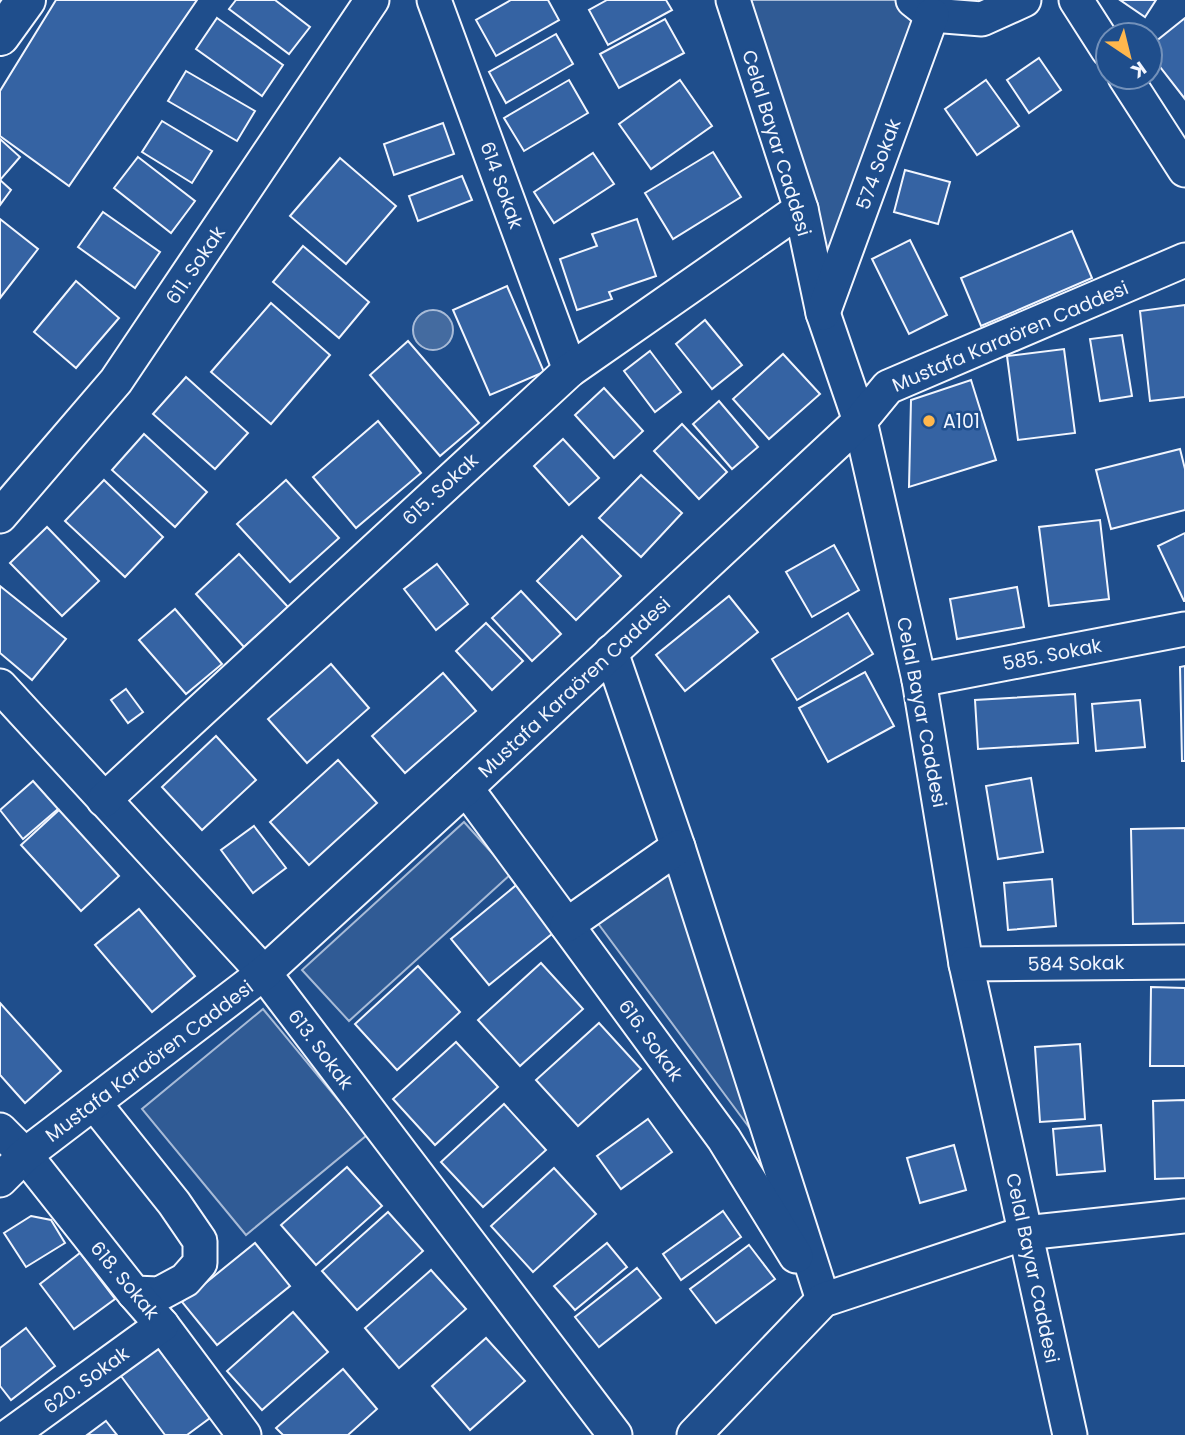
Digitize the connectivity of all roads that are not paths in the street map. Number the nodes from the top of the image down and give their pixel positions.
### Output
1 (26, 0) edge
2 (372, 0) edge
3 (434, 0) edge
4 (733, 0) edge
5 (1024, 0) edge
6 (1076, 0) edge
7 (922, 7) edge
8 (1094, 28) edge
9 (0, 36) edge
10 (1134, 91) edge
11 (1185, 170) edge
12 (801, 209) junction
13 (1185, 260) edge
14 (823, 313) junction
15 (570, 370) junction
16 (860, 421) junction
17 (0, 516) edge
18 (1185, 629) edge
19 (611, 652) junction
20 (919, 680) junction
21 (0, 686) edge
22 (466, 788) junction
23 (104, 800) junction
24 (678, 848) junction
25 (567, 926) junction
26 (1185, 962) edge
27 (966, 964) junction
28 (264, 972) junction
29 (94, 1103) junction
30 (0, 1130) edge
31 (25, 1155) junction
32 (0, 1180) edge
33 (1185, 1216) edge
34 (1025, 1233) junction
35 (134, 1293) junction
36 (823, 1300) junction
37 (162, 1325) junction
38 (10, 1435) edge
39 (244, 1435) edge
40 (615, 1435) edge
41 (694, 1435) edge
42 (1069, 1435) edge

1 - 9 main road
2 - 17 street, 611. Sokak
3 - 15 street, 614 Sokak
4 - 12 street, Celal Bayar Caddesi
5 - 7 street
6 - 8 street
7 - 14 street, 574 Sokak
10 - 11 street
12 - 14 street, Celal Bayar Caddesi
12 - 15 street, 615. Sokak
13 - 16 street, Mustafa Karaören Caddesi
14 - 16 street, Celal Bayar Caddesi
15 - 23 street, 615. Sokak
16 - 19 street, Mustafa Karaören Caddesi
16 - 20 street, Celal Bayar Caddesi
18 - 20 street, 585. Sokak
19 - 22 street, Mustafa Karaören Caddesi
19 - 24 street
20 - 27 street, Celal Bayar Caddesi
21 - 23 street, 613. Sokak
22 - 25 street, 616. Sokak
22 - 28 street, Mustafa Karaören Caddesi
23 - 28 street, 613. Sokak
24 - 25 street
24 - 36 street
25 - 36 street, 616. Sokak
26 - 27 street, 584 Sokak
27 - 34 street, Celal Bayar Caddesi
28 - 29 street, Mustafa Karaören Caddesi
28 - 40 street, 613. Sokak
29 - 31 street, Mustafa Karaören Caddesi
29 - 35 street
30 - 31 street, 618. Sokak
31 - 32 street, Mustafa Karaören Caddesi
31 - 35 street, 618. Sokak
33 - 34 street
34 - 36 street
34 - 42 street, Celal Bayar Caddesi
35 - 37 street, 618. Sokak
36 - 41 street
37 - 38 street, 620. Sokak
37 - 39 street, 618. Sokak

